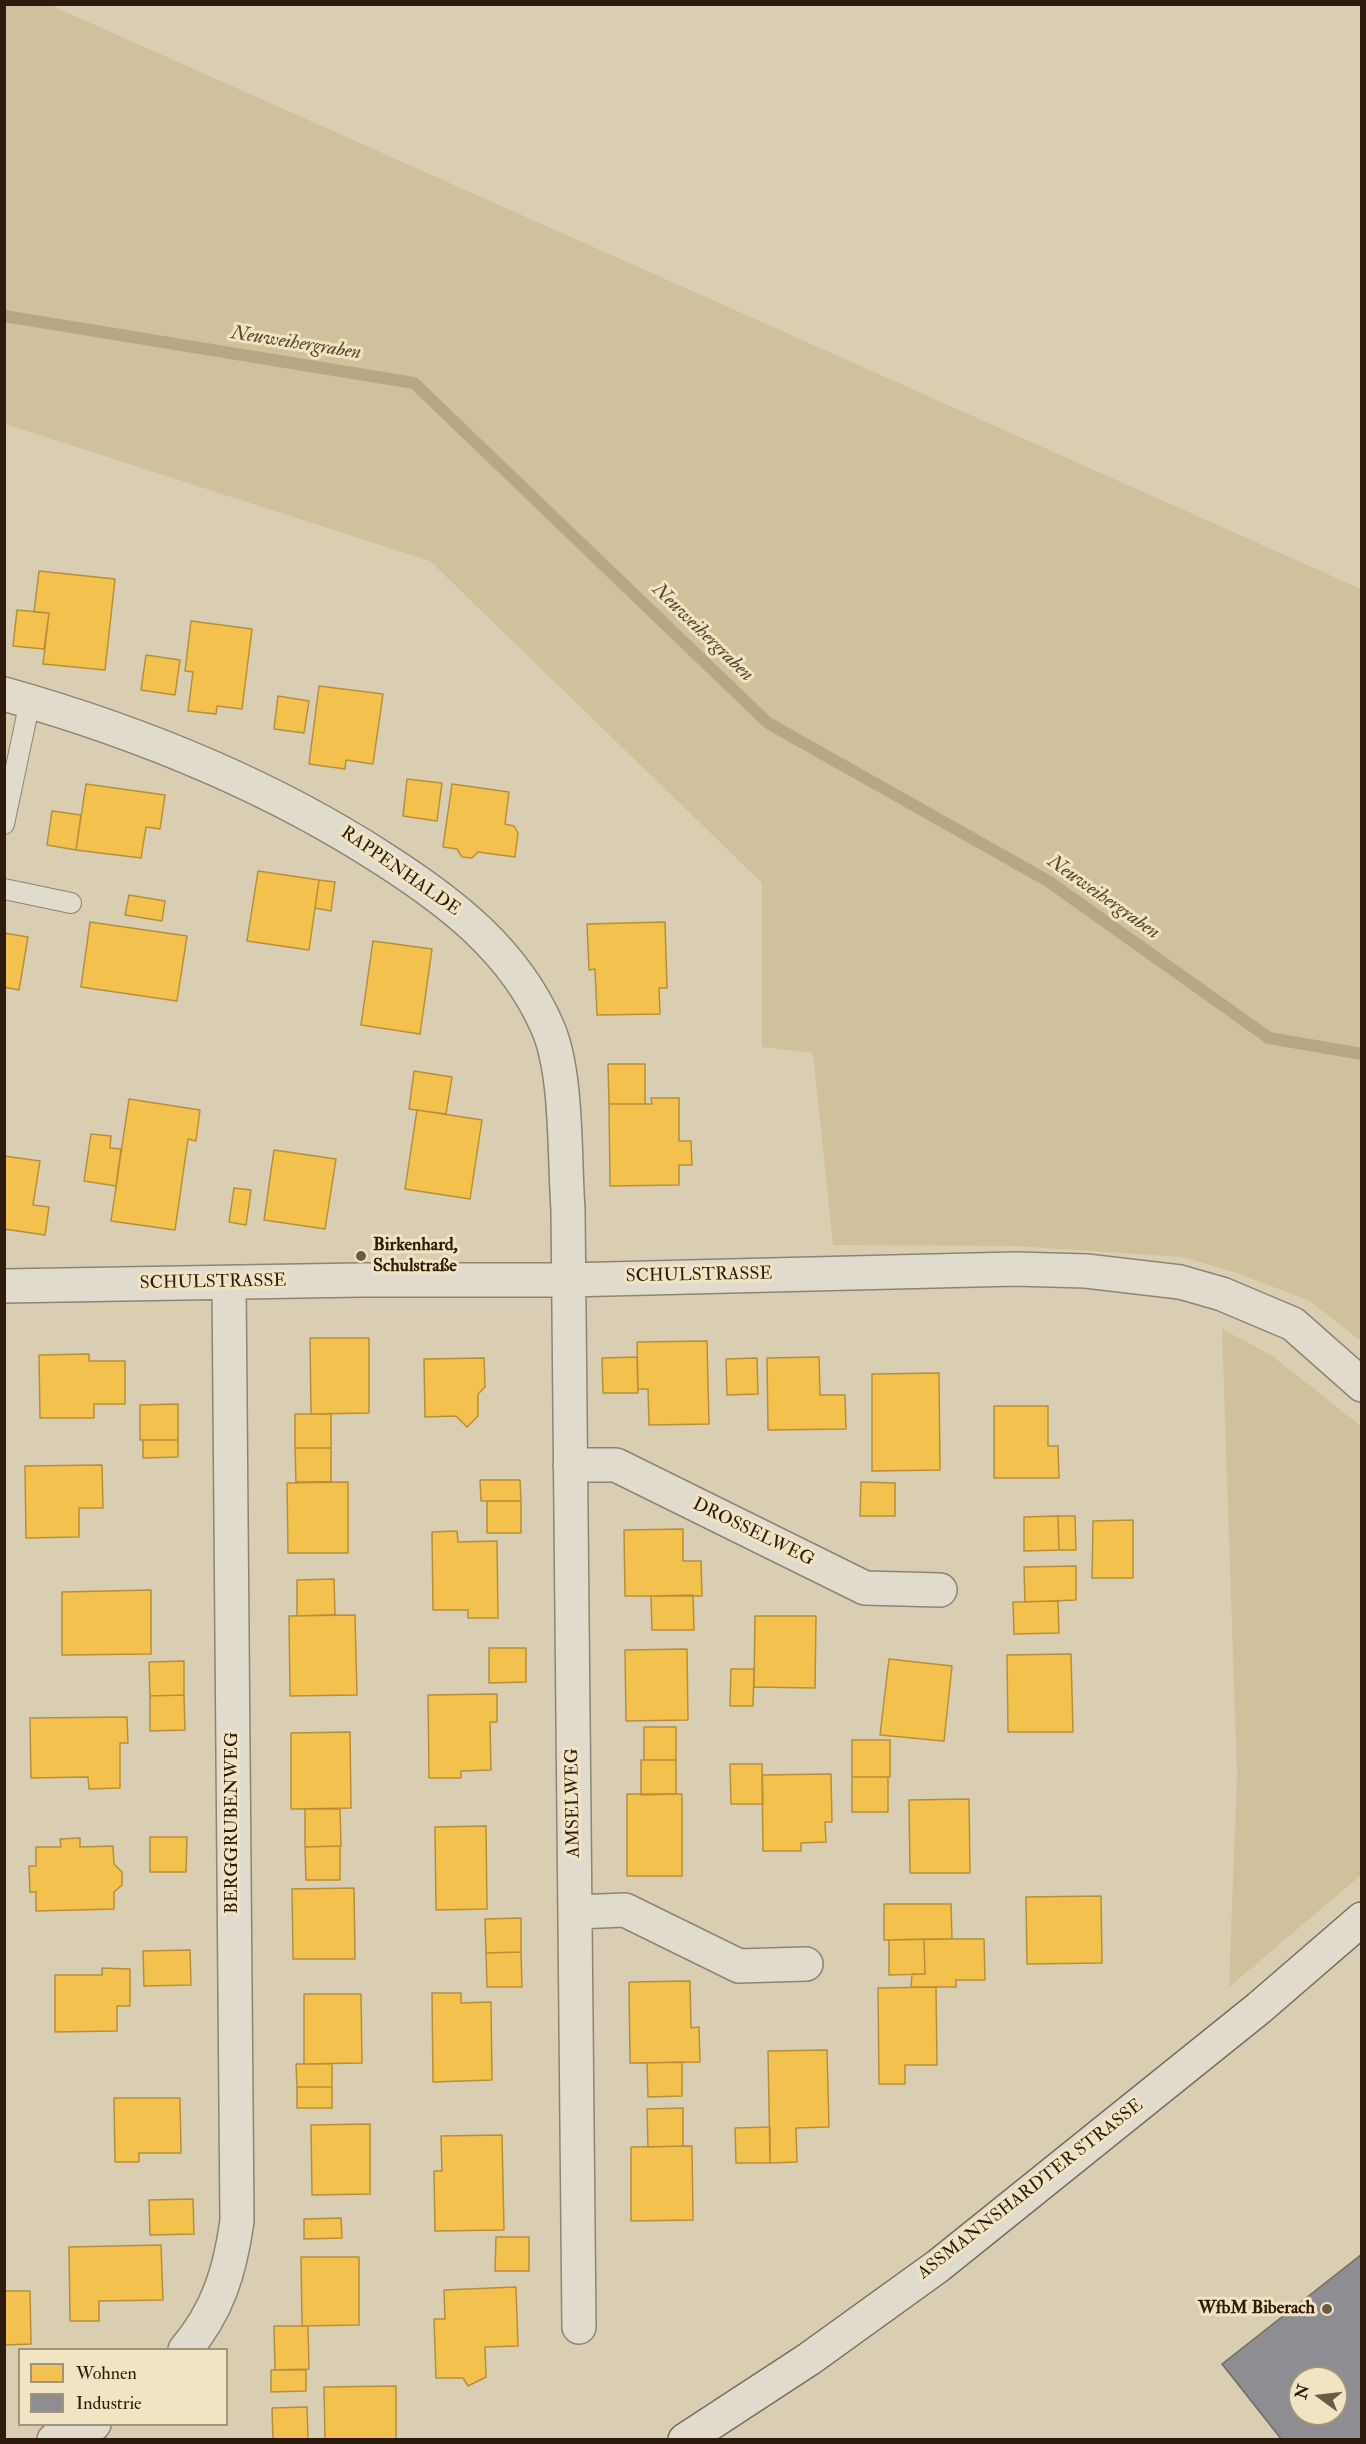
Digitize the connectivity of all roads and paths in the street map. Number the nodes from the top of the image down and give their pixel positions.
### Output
1 (17, 698) edge
2 (4, 824) edge
3 (4, 889) edge
4 (71, 903) dead end
5 (567, 1280) junction
6 (229, 1283) junction
7 (4, 1286) edge
8 (1362, 1385) edge
9 (570, 1465) junction
10 (940, 1590) dead end
11 (575, 1912) junction
12 (1362, 1920) edge
13 (806, 1964) dead end
14 (579, 2327) dead end
15 (185, 2348) edge
16 (89, 2426) edge
17 (54, 2439) edge
18 (685, 2439) edge

1 - 2 lane
1 - 5 street, RAPPENHALDE
3 - 4 lane
5 - 6 street, SCHULSTRASSE
5 - 8 street, SCHULSTRASSE
5 - 9 street, AMSELWEG
6 - 7 street, SCHULSTRASSE
6 - 15 street, BERGGRUBENWEG
9 - 10 street, DROSSELWEG
9 - 11 street, AMSELWEG
11 - 13 street
11 - 14 street, AMSELWEG
12 - 18 street, ASSMANNSHARDTER STRASSE
16 - 17 street

